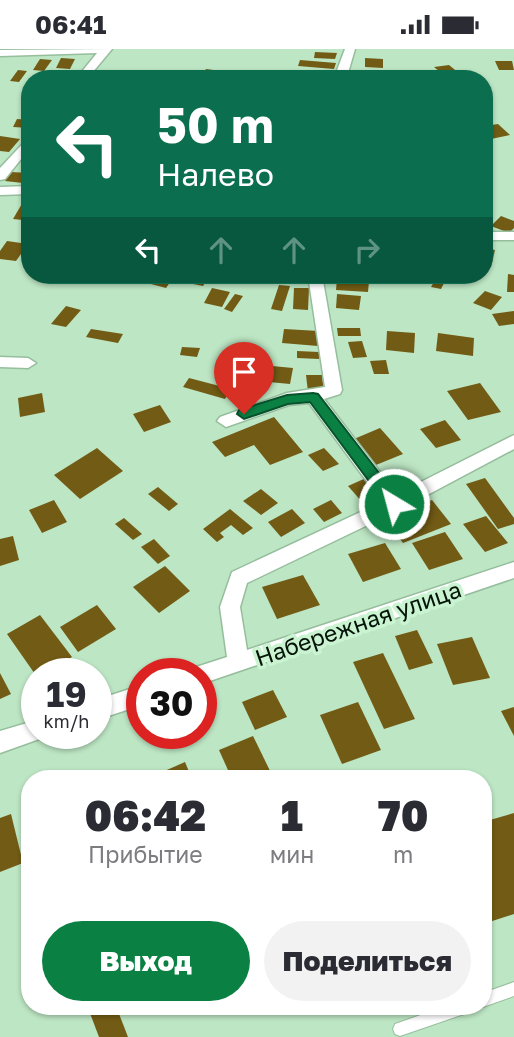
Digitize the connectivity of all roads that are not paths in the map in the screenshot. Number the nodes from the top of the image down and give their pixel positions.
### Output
1 (350, 49) edge
2 (106, 50) edge
3 (16, 51) edge
4 (0, 53) edge
5 (89, 70) edge
6 (343, 70) edge
7 (21, 151) edge
8 (0, 176) edge
9 (21, 190) edge
10 (0, 191) edge
11 (493, 236) edge
12 (514, 236) edge
13 (316, 284) edge
14 (0, 362) edge
15 (28, 363) dead end
16 (313, 397) junction
17 (226, 421) dead end
18 (514, 441) edge
19 (394, 504) junction
20 (514, 570) edge
21 (238, 663) junction
22 (217, 670) edge
23 (21, 735) edge
24 (0, 742) edge
25 (514, 989) edge
26 (492, 997) edge
27 (441, 1015) edge
28 (400, 1029) dead end

1 - 6 street
2 - 3 street
2 - 5 street
3 - 4 street
7 - 8 street
9 - 10 street
11 - 12 street
13 - 16 street
14 - 15 street
16 - 17 street
16 - 19 street
18 - 19 street
19 - 21 street
20 - 21 street, Набережная улица
21 - 22 street, Набережная улица
23 - 24 street
25 - 26 lane
27 - 28 lane

